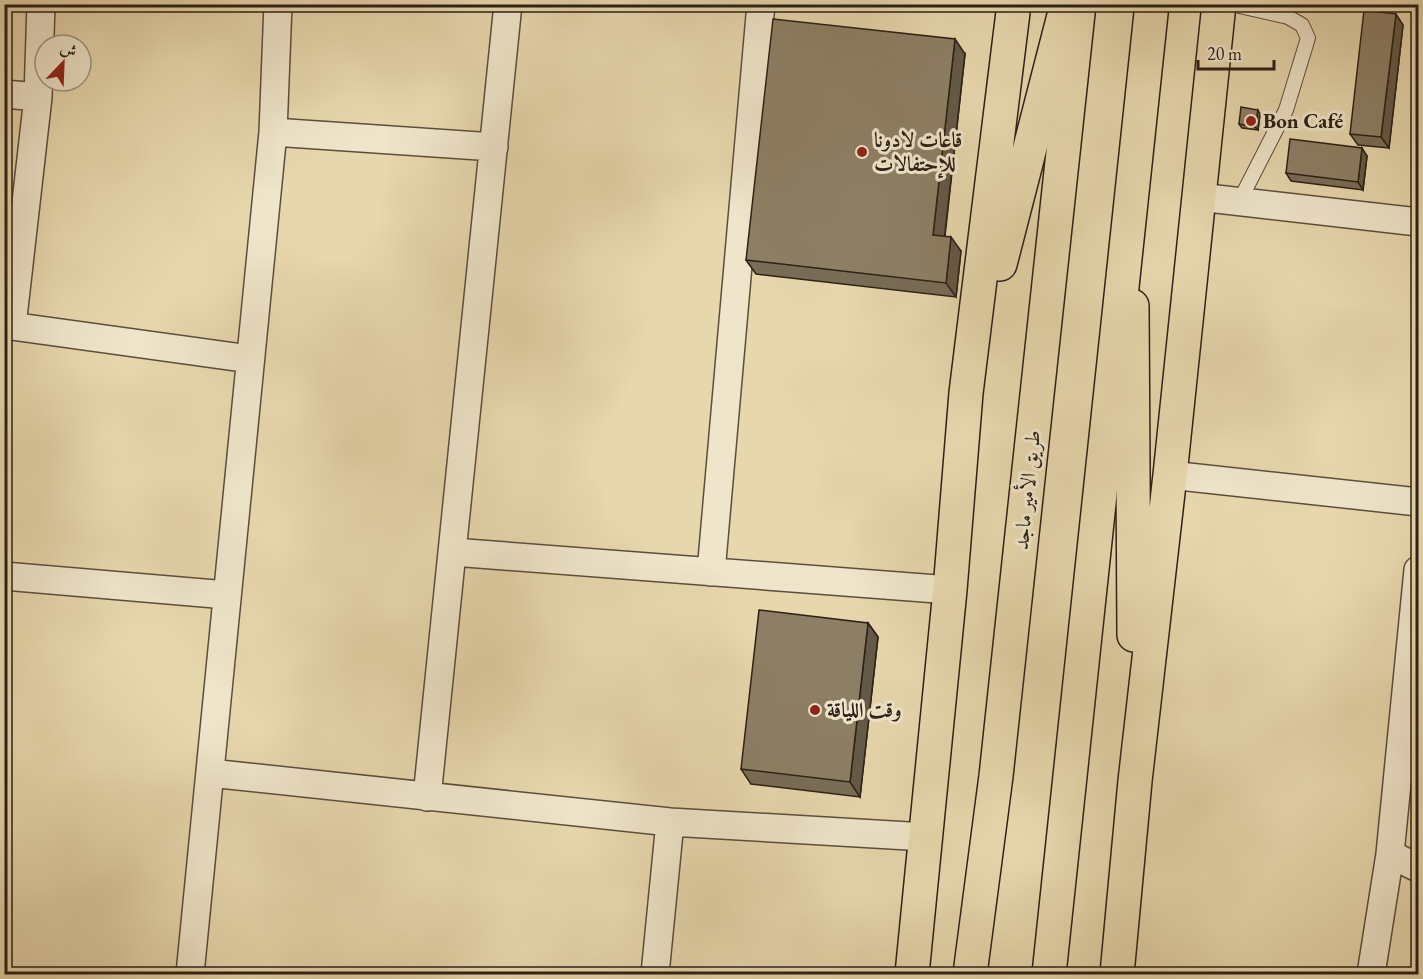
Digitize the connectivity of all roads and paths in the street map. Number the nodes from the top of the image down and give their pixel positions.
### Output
1 (41, 4) edge
2 (278, 4) edge
3 (508, 4) edge
4 (761, 4) edge
5 (1014, 4) edge
6 (1067, 4) edge
7 (1079, 4) edge
8 (1152, 4) edge
9 (1219, 4) edge
10 (1231, 4) edge
11 (4, 94) edge
12 (38, 97) junction
13 (273, 132) junction
14 (494, 147) junction
15 (1199, 197) junction
16 (1239, 202) junction
17 (1131, 208) junction
18 (1419, 222) edge
19 (8, 325) edge
20 (250, 359) junction
21 (966, 393) junction
22 (1170, 475) junction
23 (1419, 502) edge
24 (453, 552) junction
25 (1419, 570) edge
26 (711, 572) junction
27 (4, 576) edge
28 (950, 590) junction
29 (227, 595) junction
30 (210, 772) junction
31 (1135, 781) junction
32 (427, 797) junction
33 (670, 822) junction
34 (926, 837) junction
35 (1390, 854) junction
36 (1419, 868) edge
37 (190, 975) edge
38 (655, 975) edge
39 (914, 975) edge
40 (970, 975) edge
41 (1049, 975) edge
42 (1117, 975) edge
43 (1371, 975) edge

1 - 12 street
2 - 13 street
3 - 14 street
4 - 26 street
5 - 21 main road
6 - 21 main road
7 - 40 main road, طريق الأمير ماجد
8 - 17 main road
9 - 15 main road
10 - 16 lane
11 - 12 street
12 - 19 street
13 - 14 street
13 - 20 street
14 - 24 street
15 - 16 street
15 - 22 main road
16 - 18 street
17 - 31 main road
17 - 41 main road
19 - 20 street
20 - 29 street
21 - 28 main road
22 - 23 street
22 - 31 main road
24 - 26 street
24 - 32 street
25 - 35 street
26 - 28 street
27 - 29 street
28 - 34 main road
29 - 30 street
30 - 32 street
30 - 37 street
31 - 42 main road
32 - 33 street
33 - 34 street
33 - 38 street
34 - 39 main road
35 - 36 street
35 - 43 street

